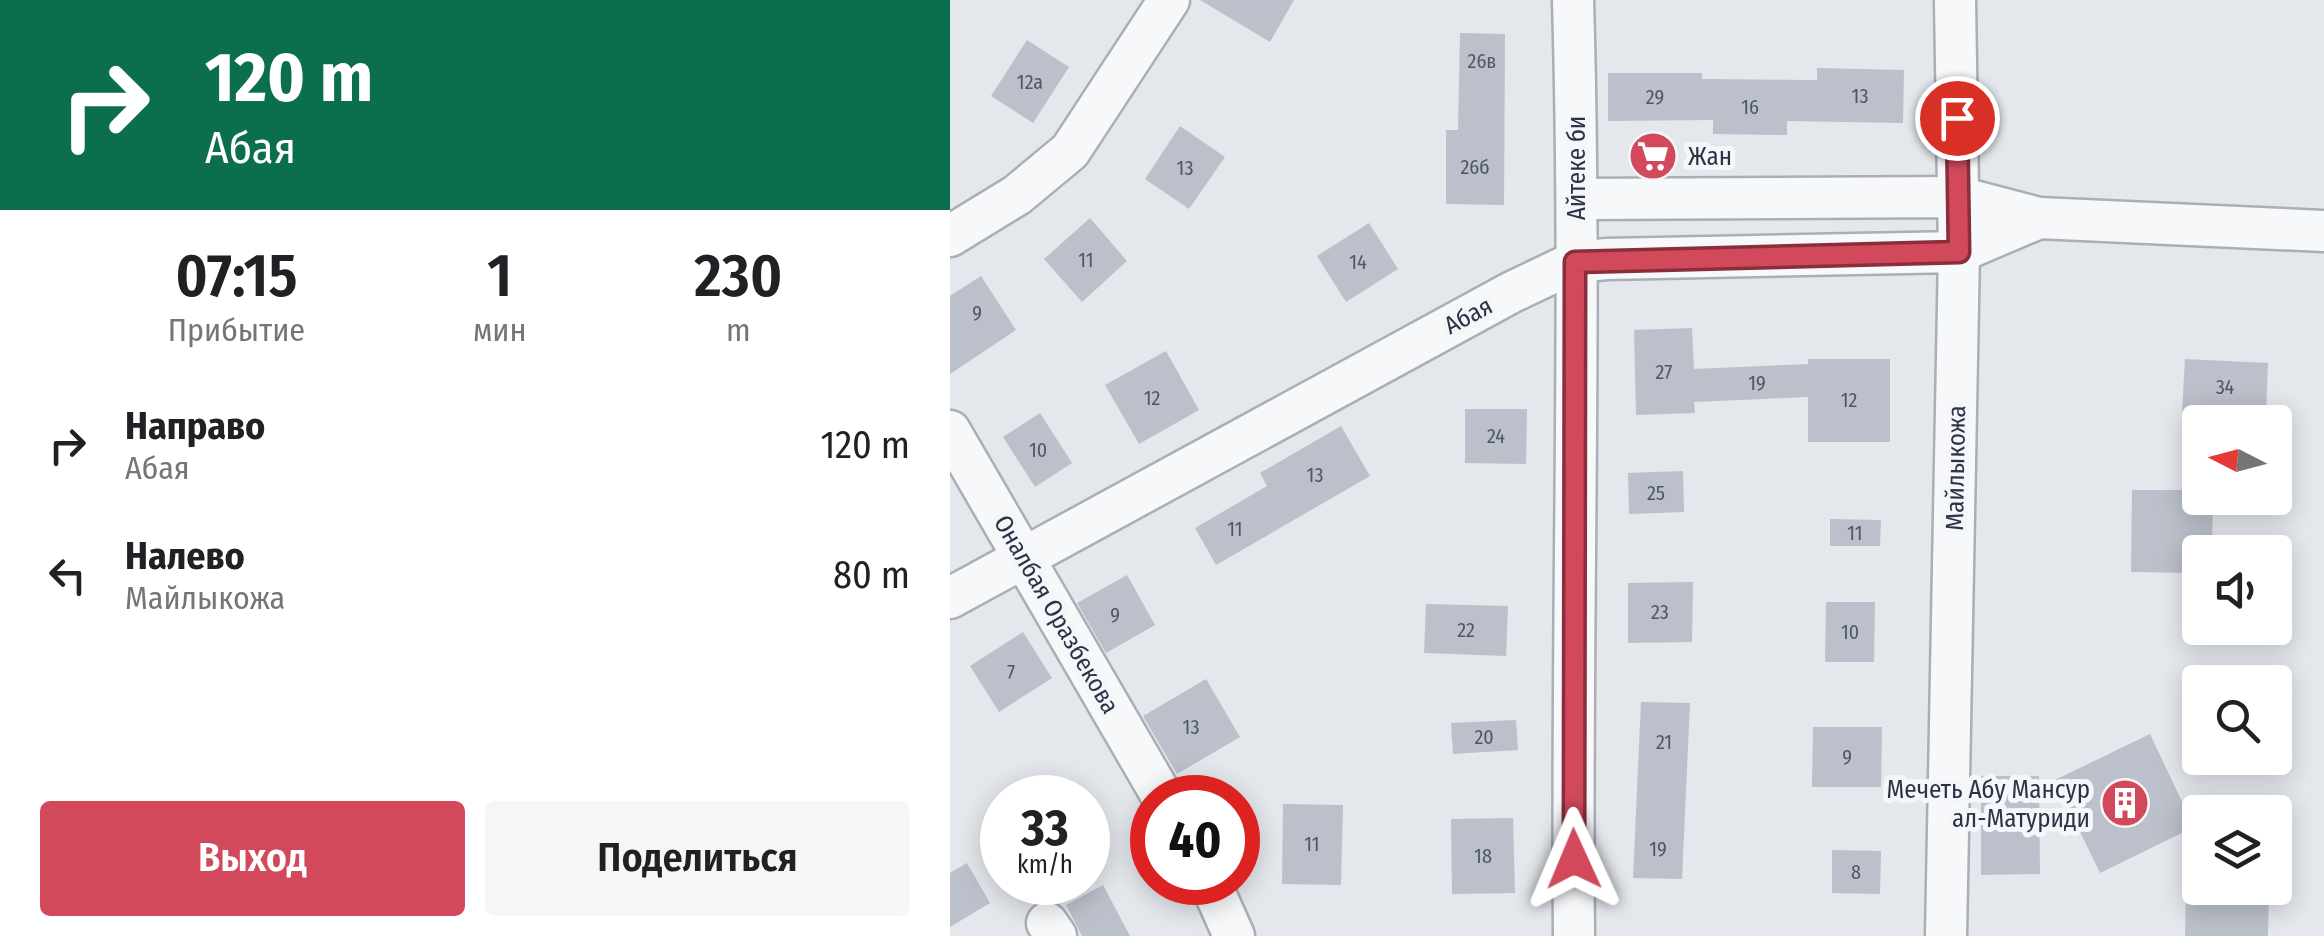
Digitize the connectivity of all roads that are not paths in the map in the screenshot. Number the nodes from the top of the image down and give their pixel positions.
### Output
1 (1169, 0) edge
2 (1573, 0) edge
3 (1955, 0) edge
4 (1958, 197) junction
5 (1578, 199) junction
6 (2039, 218) junction
7 (2324, 232) edge
8 (950, 236) edge
9 (1959, 252) junction
10 (1575, 262) junction
11 (950, 431) edge
12 (1023, 555) junction
13 (950, 598) edge
14 (1150, 775) edge
15 (1220, 905) edge
16 (1234, 936) edge
17 (1574, 936) edge
18 (1946, 936) edge

1 - 8 street
2 - 5 street, Айтеке би
3 - 4 street, Майлыкожа
4 - 5 street, Абая
4 - 6 street, Абая
4 - 9 street, Майлыкожа
5 - 10 street, Айтеке би
6 - 7 street, Абая
6 - 9 street, Абая
9 - 10 street, Абая
9 - 18 street, Майлыкожа
10 - 12 street, Абая
10 - 17 street, Айтеке би
11 - 12 street, Оналбая Оразбекова
12 - 13 street, Абая
12 - 14 street, Оналбая Оразбекова
15 - 16 street

